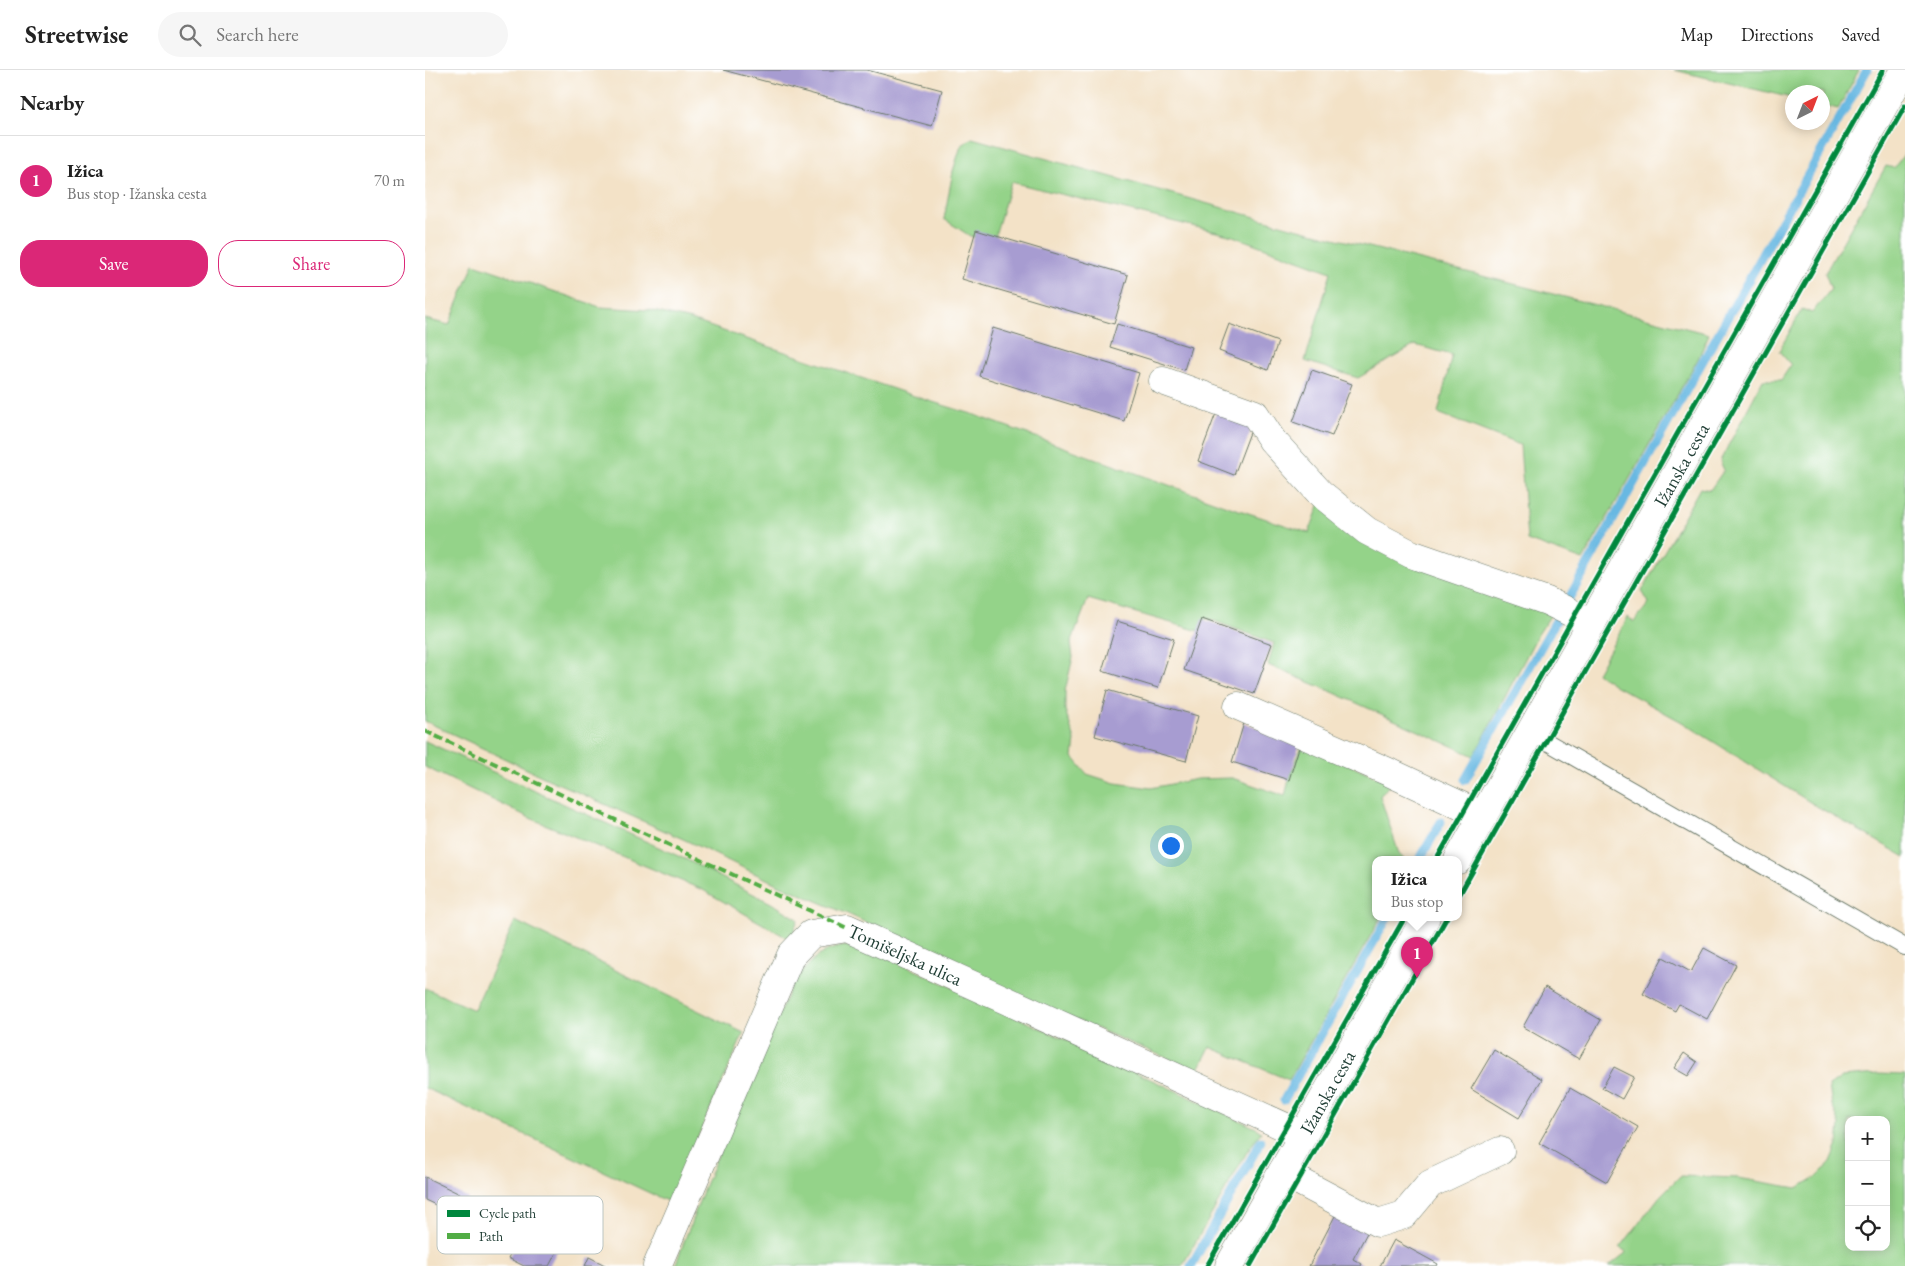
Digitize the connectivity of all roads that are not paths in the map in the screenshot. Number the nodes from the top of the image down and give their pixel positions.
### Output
1 (1902, 78) edge
2 (1163, 381) dead end
3 (1592, 623) junction
4 (1238, 706) dead end
5 (1531, 732) junction
6 (1483, 816) junction
7 (1460, 856) edge
8 (1424, 921) edge
9 (1905, 947) edge
10 (1303, 1135) junction
11 (1500, 1151) dead end
12 (1282, 1172) junction
13 (657, 1266) edge
14 (1229, 1266) edge

1 - 3 street, Ižanska cesta
2 - 3 street
3 - 5 street, Ižanska cesta
4 - 6 street
5 - 6 street, Ižanska cesta
5 - 9 lane
6 - 7 street, Ižanska cesta
8 - 10 street, Ižanska cesta
10 - 12 street, Ižanska cesta
10 - 13 street, Tomišeljska ulica
11 - 12 street
12 - 14 street, Ižanska cesta

